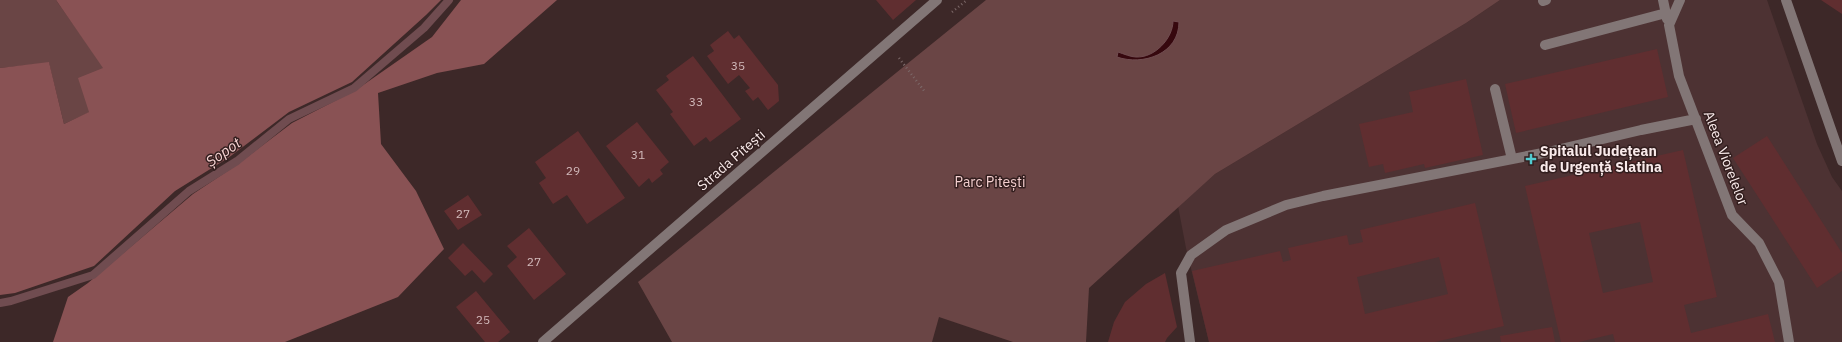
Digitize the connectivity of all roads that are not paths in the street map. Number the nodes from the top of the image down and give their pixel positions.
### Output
1 (937, 0) edge
2 (1663, 0) edge
3 (1680, 0) edge
4 (1786, 0) edge
5 (1666, 13) junction
6 (1669, 25) junction
7 (1545, 45) dead end
8 (1495, 89) dead end
9 (1696, 119) junction
10 (1512, 159) junction
11 (1842, 161) edge
12 (543, 342) edge
13 (1190, 342) edge
14 (1788, 342) edge

1 - 12 street, Strada Pitești
2 - 5 street, Aleea Viorelelor
3 - 6 street
4 - 11 street
5 - 6 street, Aleea Viorelelor
5 - 7 street
6 - 9 street, Aleea Viorelelor
8 - 10 street
9 - 10 street
9 - 14 street, Aleea Viorelelor
10 - 13 street

